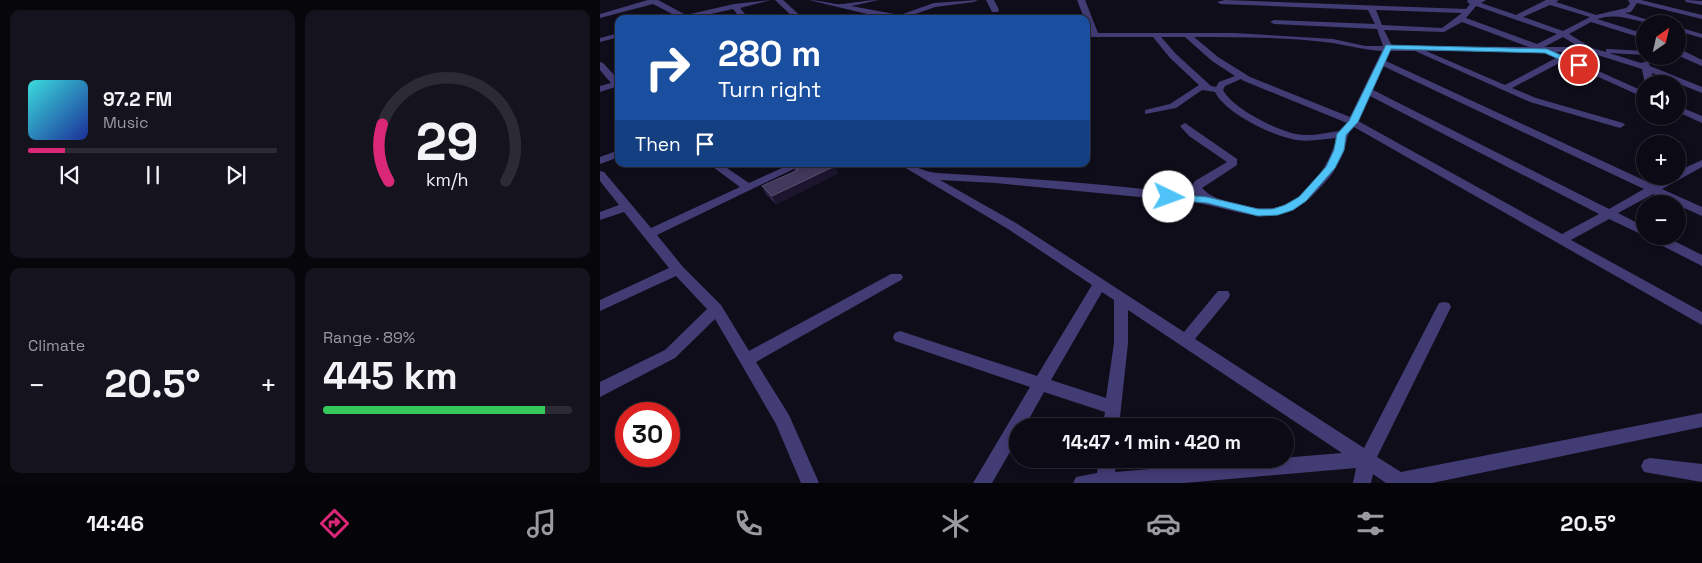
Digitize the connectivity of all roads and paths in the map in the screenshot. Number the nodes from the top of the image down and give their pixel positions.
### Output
1 (767, 0) edge
2 (778, 0) edge
3 (813, 0) edge
4 (875, 0) edge
5 (974, 0) edge
6 (990, 0) edge
7 (1082, 0) edge
8 (1633, 0) edge
9 (1689, 0) edge
10 (654, 1) edge
11 (1475, 1) edge
12 (1552, 1) edge
13 (940, 2) edge
14 (1221, 2) dead end
15 (739, 3) edge
16 (1340, 3) edge
17 (1702, 3) edge
18 (840, 6) junction
19 (1371, 7) junction
20 (995, 10) dead end
21 (1470, 11) junction
22 (1617, 12) junction
23 (676, 15) edge
24 (693, 15) edge
25 (744, 15) edge
26 (795, 15) edge
27 (884, 15) edge
28 (907, 15) edge
29 (1086, 15) edge
30 (600, 16) edge
31 (1702, 17) edge
32 (1517, 18) junction
33 (1636, 18) edge
34 (1461, 19) junction
35 (1594, 19) junction
36 (1274, 22) dead end
37 (1378, 27) junction
38 (1686, 31) edge
39 (1564, 34) junction
40 (1636, 34) edge
41 (1091, 35) edge
42 (615, 36) edge
43 (1156, 36) junction
44 (1188, 36) junction
45 (1702, 36) edge
46 (600, 40) edge
47 (1388, 47) junction
48 (1412, 48) junction
49 (1542, 49) junction
50 (1589, 50) junction
51 (1636, 52) edge
52 (1686, 54) edge
53 (1702, 55) edge
54 (1686, 56) edge
55 (1563, 58) junction
56 (1381, 62) junction
57 (1702, 63) edge
58 (600, 65) edge
59 (1645, 67) junction
60 (1647, 75) edge
61 (1242, 76) junction
62 (615, 81) edge
63 (615, 85) edge
64 (1699, 86) edge
65 (1207, 87) junction
66 (1505, 88) junction
67 (600, 89) edge
68 (1218, 90) junction
69 (1368, 91) junction
70 (1636, 91) edge
71 (1148, 112) dead end
72 (1686, 113) edge
73 (1702, 120) edge
74 (1353, 122) junction
75 (1620, 125) dead end
76 (1185, 126) dead end
77 (1342, 134) junction
78 (615, 155) edge
79 (600, 161) edge
80 (1702, 163) edge
81 (721, 167) edge
82 (793, 167) edge
83 (910, 167) edge
84 (1686, 171) edge
85 (600, 174) edge
86 (926, 176) junction
87 (1657, 185) edge
88 (748, 188) junction
89 (1651, 188) junction
90 (1207, 200) junction
91 (626, 207) junction
92 (1702, 212) edge
93 (1607, 213) junction
94 (600, 216) edge
95 (1636, 228) edge
96 (649, 234) junction
97 (1561, 240) junction
98 (1671, 245) edge
99 (1702, 261) edge
100 (678, 270) junction
101 (896, 277) dead end
102 (1100, 286) junction
103 (1223, 295) dead end
104 (1121, 299) junction
105 (600, 306) edge
106 (1444, 307) dead end
107 (716, 309) junction
108 (1702, 319) edge
109 (900, 337) dead end
110 (1185, 341) junction
111 (747, 360) junction
112 (1041, 384) junction
113 (600, 390) edge
114 (1114, 408) junction
115 (1113, 418) edge
116 (1702, 420) edge
117 (1367, 459) junction
118 (1650, 466) dead end
119 (1107, 468) edge
120 (1702, 473) edge
121 (1106, 481) junction
122 (1401, 482) edge
123 (810, 483) edge
124 (982, 483) edge
125 (1082, 483) edge
126 (1362, 483) edge

1 - 15 street
2 - 26 street
3 - 18 street
4 - 18 street
5 - 13 street
6 - 20 street
7 - 29 street
8 - 22 street
8 - 31 street
9 - 17 street
10 - 23 street
10 - 30 street
11 - 21 street
11 - 32 street
12 - 32 street
12 - 35 street
13 - 28 street
14 - 16 street
15 - 24 street
15 - 25 street
16 - 19 street
18 - 27 street
19 - 21 street
19 - 37 street
21 - 34 street
22 - 33 street
22 - 35 street
32 - 39 street
34 - 37 street
34 - 49 street
35 - 39 street
35 - 40 street
36 - 37 street
37 - 47 street
38 - 45 street
39 - 49 street
39 - 50 street
41 - 43 street
42 - 46 street
43 - 44 street
43 - 65 street
44 - 47 street
44 - 61 street
47 - 48 street
47 - 56 street
48 - 49 street
48 - 66 street
49 - 50 street
49 - 55 street
50 - 51 street
50 - 59 street
52 - 53 street
54 - 57 street
55 - 66 street
55 - 70 street
56 - 69 street
56 - 89 street
58 - 62 street
59 - 60 street
59 - 64 street
61 - 68 street
61 - 74 street
63 - 67 street
65 - 68 street
65 - 71 street
66 - 75 street
68 - 77 street
69 - 74 street
69 - 93 street
72 - 73 street
74 - 77 street
74 - 97 street
76 - 90 street
77 - 90 street
78 - 79 street
80 - 84 street
81 - 88 street
82 - 88 street
83 - 86 street
85 - 91 street
86 - 90 street
86 - 102 street
87 - 89 street
88 - 96 street
89 - 92 street
89 - 93 street
91 - 94 street
91 - 96 street
93 - 95 street
93 - 97 street
96 - 100 street
97 - 108 street
98 - 99 street
100 - 105 street
100 - 107 street
101 - 111 street
102 - 104 street
102 - 112 street
103 - 110 street
104 - 110 street
104 - 114 street
106 - 117 street
107 - 111 street
107 - 113 street
109 - 112 street
110 - 117 street
111 - 123 street
112 - 114 street
112 - 124 street
114 - 115 street
116 - 122 street
117 - 121 street
117 - 122 street
117 - 126 street
118 - 120 street
119 - 121 street
121 - 125 street

